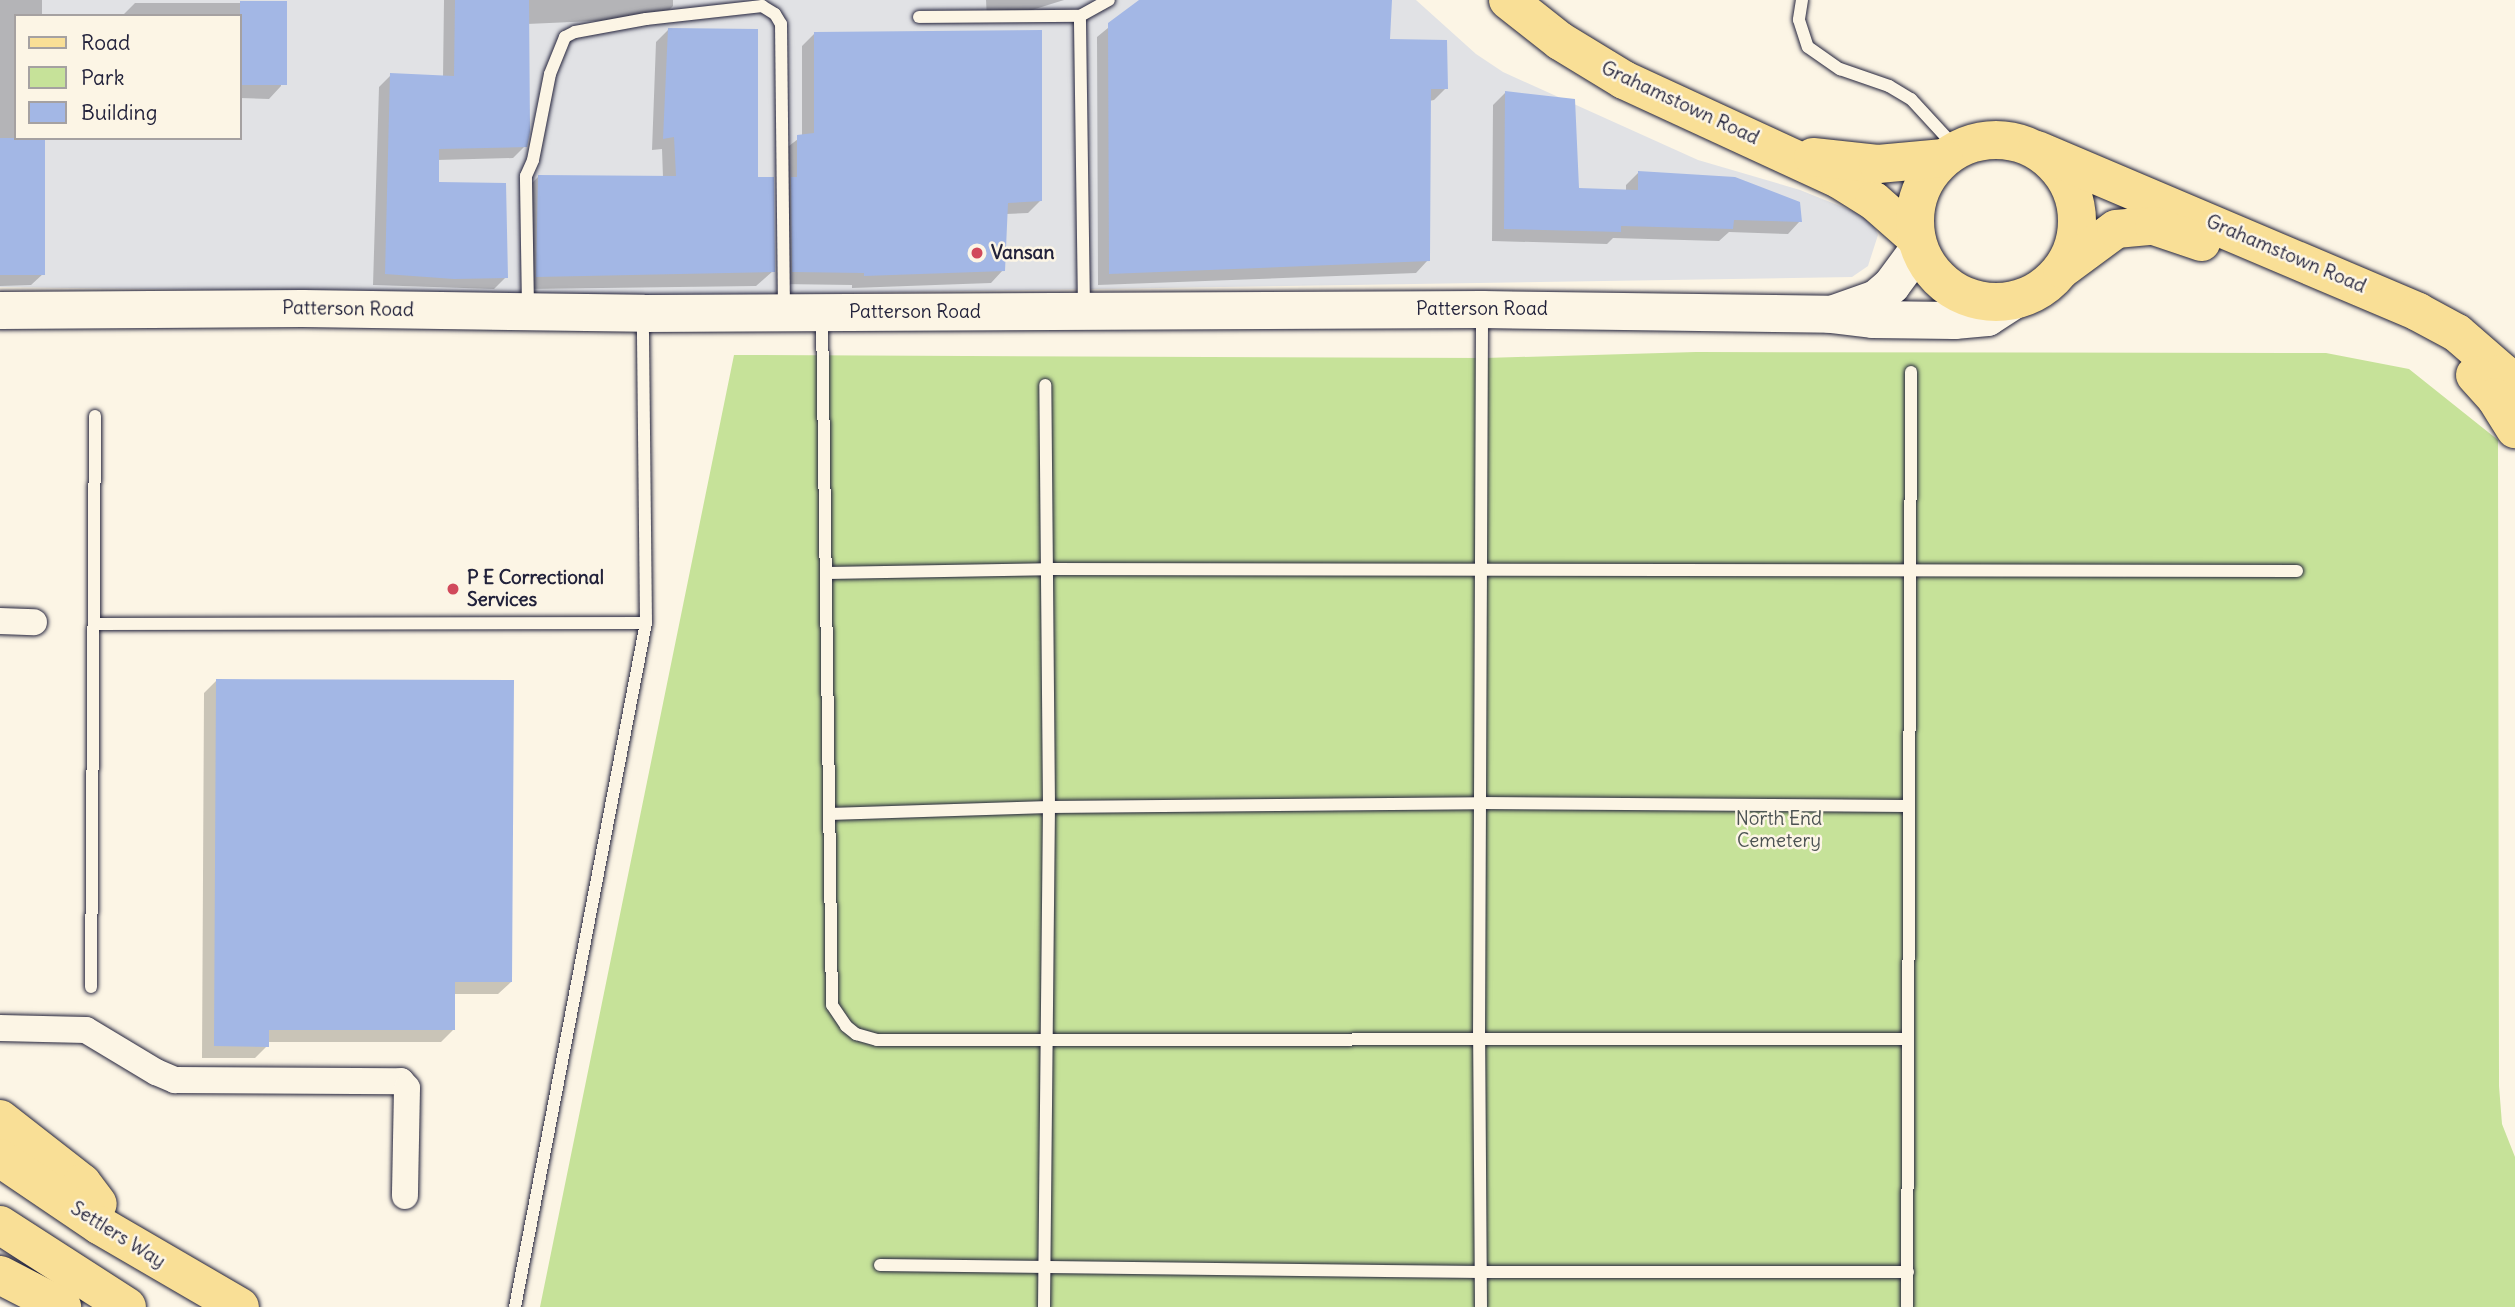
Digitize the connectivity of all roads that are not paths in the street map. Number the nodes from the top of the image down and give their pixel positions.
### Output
1 (1108, 0) edge
2 (1508, 0) edge
3 (1802, 0) edge
4 (1080, 16) junction
5 (919, 17) dead end
6 (2037, 150) junction
7 (1786, 153) junction
8 (1951, 154) junction
9 (1917, 243) junction
10 (2062, 269) junction
11 (2012, 301) junction
12 (1482, 309) junction
13 (0, 310) edge
14 (528, 311) junction
15 (1084, 311) junction
16 (784, 312) junction
17 (822, 312) junction
18 (643, 313) junction
19 (1830, 314) junction
20 (1910, 372) dead end
21 (1045, 385) dead end
22 (2515, 389) edge
23 (95, 416) dead end
24 (2515, 429) edge
25 (1047, 569) junction
26 (1479, 571) junction
27 (2297, 571) dead end
28 (1910, 572) junction
29 (827, 573) junction
30 (0, 621) edge
31 (34, 622) dead end
32 (646, 623) junction
33 (94, 624) junction
34 (1479, 803) junction
35 (1909, 806) junction
36 (1049, 807) junction
37 (829, 814) junction
38 (91, 987) dead end
39 (0, 1028) edge
40 (1479, 1039) junction
41 (1908, 1039) junction
42 (1049, 1040) junction
43 (0, 1119) edge
44 (0, 1158) edge
45 (405, 1196) dead end
46 (99, 1225) junction
47 (0, 1226) edge
48 (880, 1265) dead end
49 (1044, 1269) junction
50 (1481, 1272) junction
51 (1908, 1272) junction
52 (0, 1275) edge
53 (62, 1307) edge
54 (127, 1307) edge
55 (240, 1307) edge
56 (515, 1307) edge
57 (1044, 1307) edge
58 (1481, 1307) edge
59 (1908, 1307) edge

1 - 4 lane
2 - 7 main road, Grahamstown Road
3 - 8 lane
4 - 5 lane
4 - 15 lane
6 - 8 main road, Grahamstown Road
6 - 10 main road, Grahamstown Road
6 - 22 main road, Grahamstown Road
7 - 8 main road, Grahamstown Road
7 - 9 main road, Grahamstown Road
8 - 9 main road
9 - 11 main road, Grahamstown Road
9 - 19 street, Patterson Road
10 - 11 main road, Grahamstown Road
10 - 24 main road, Grahamstown Road
11 - 19 street, Patterson Road
12 - 15 street, Patterson Road
12 - 19 street, Patterson Road
12 - 26 lane
13 - 14 street, Patterson Road
14 - 16 lane
14 - 18 street, Patterson Road
15 - 17 street, Patterson Road
16 - 17 street, Patterson Road
16 - 18 street, Patterson Road
17 - 29 lane
18 - 32 lane
20 - 28 lane
21 - 25 lane
23 - 33 lane
25 - 26 lane
25 - 29 lane
25 - 36 lane
26 - 28 lane
26 - 34 lane
27 - 28 lane
28 - 35 lane
29 - 37 lane
30 - 31 street
32 - 33 lane
32 - 56 lane
33 - 38 lane
34 - 35 lane
34 - 36 lane
34 - 40 lane
35 - 41 lane
36 - 37 lane
36 - 42 lane
37 - 42 lane
39 - 45 street
40 - 41 lane
40 - 42 lane
40 - 50 lane
41 - 51 lane
42 - 49 lane
43 - 46 main road
44 - 46 main road, Settlers Way
46 - 55 main road, Settlers Way
47 - 54 main road
48 - 49 lane
49 - 50 lane
49 - 57 lane
50 - 51 lane
50 - 58 lane
51 - 59 lane
52 - 53 main road

